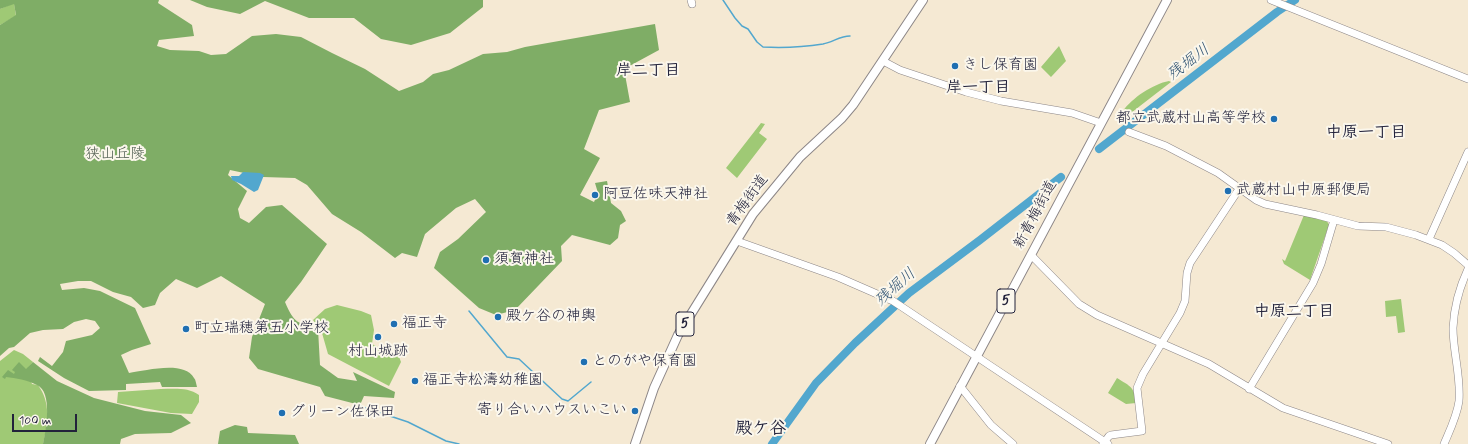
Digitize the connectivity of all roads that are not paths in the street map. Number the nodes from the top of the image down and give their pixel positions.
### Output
1 (923, 0) edge
2 (1168, 0) edge
3 (1276, 2) edge
4 (883, 61) junction
5 (1468, 79) edge
6 (1101, 123) junction
7 (1129, 132) dead end
8 (1468, 152) edge
9 (1239, 189) junction
10 (1334, 220) junction
11 (1429, 239) junction
12 (737, 241) junction
13 (1031, 255) junction
14 (1468, 265) edge
15 (1468, 269) edge
16 (1162, 344) junction
17 (976, 356) junction
18 (960, 386) junction
19 (1249, 389) junction
20 (1105, 443) edge
21 (635, 444) edge
22 (930, 444) edge
23 (1013, 444) edge
24 (1388, 444) edge
25 (1444, 444) edge

1 - 4 main road, 青梅街道 / 5
2 - 6 main road, 新青梅街道 / 5
3 - 5 street
4 - 6 street
4 - 12 main road, 青梅街道 / 5
6 - 13 main road, 新青梅街道 / 5
7 - 9 street
8 - 11 street
9 - 10 street
9 - 16 street
10 - 11 street
10 - 19 street
11 - 14 street
12 - 17 street
12 - 21 main road, 青梅街道 / 5
13 - 16 street
13 - 17 main road, 新青梅街道 / 5
15 - 25 street
16 - 19 street
16 - 20 street
17 - 18 main road, 新青梅街道 / 5
17 - 20 street
18 - 22 main road, 新青梅街道 / 5
18 - 23 street
19 - 24 street

